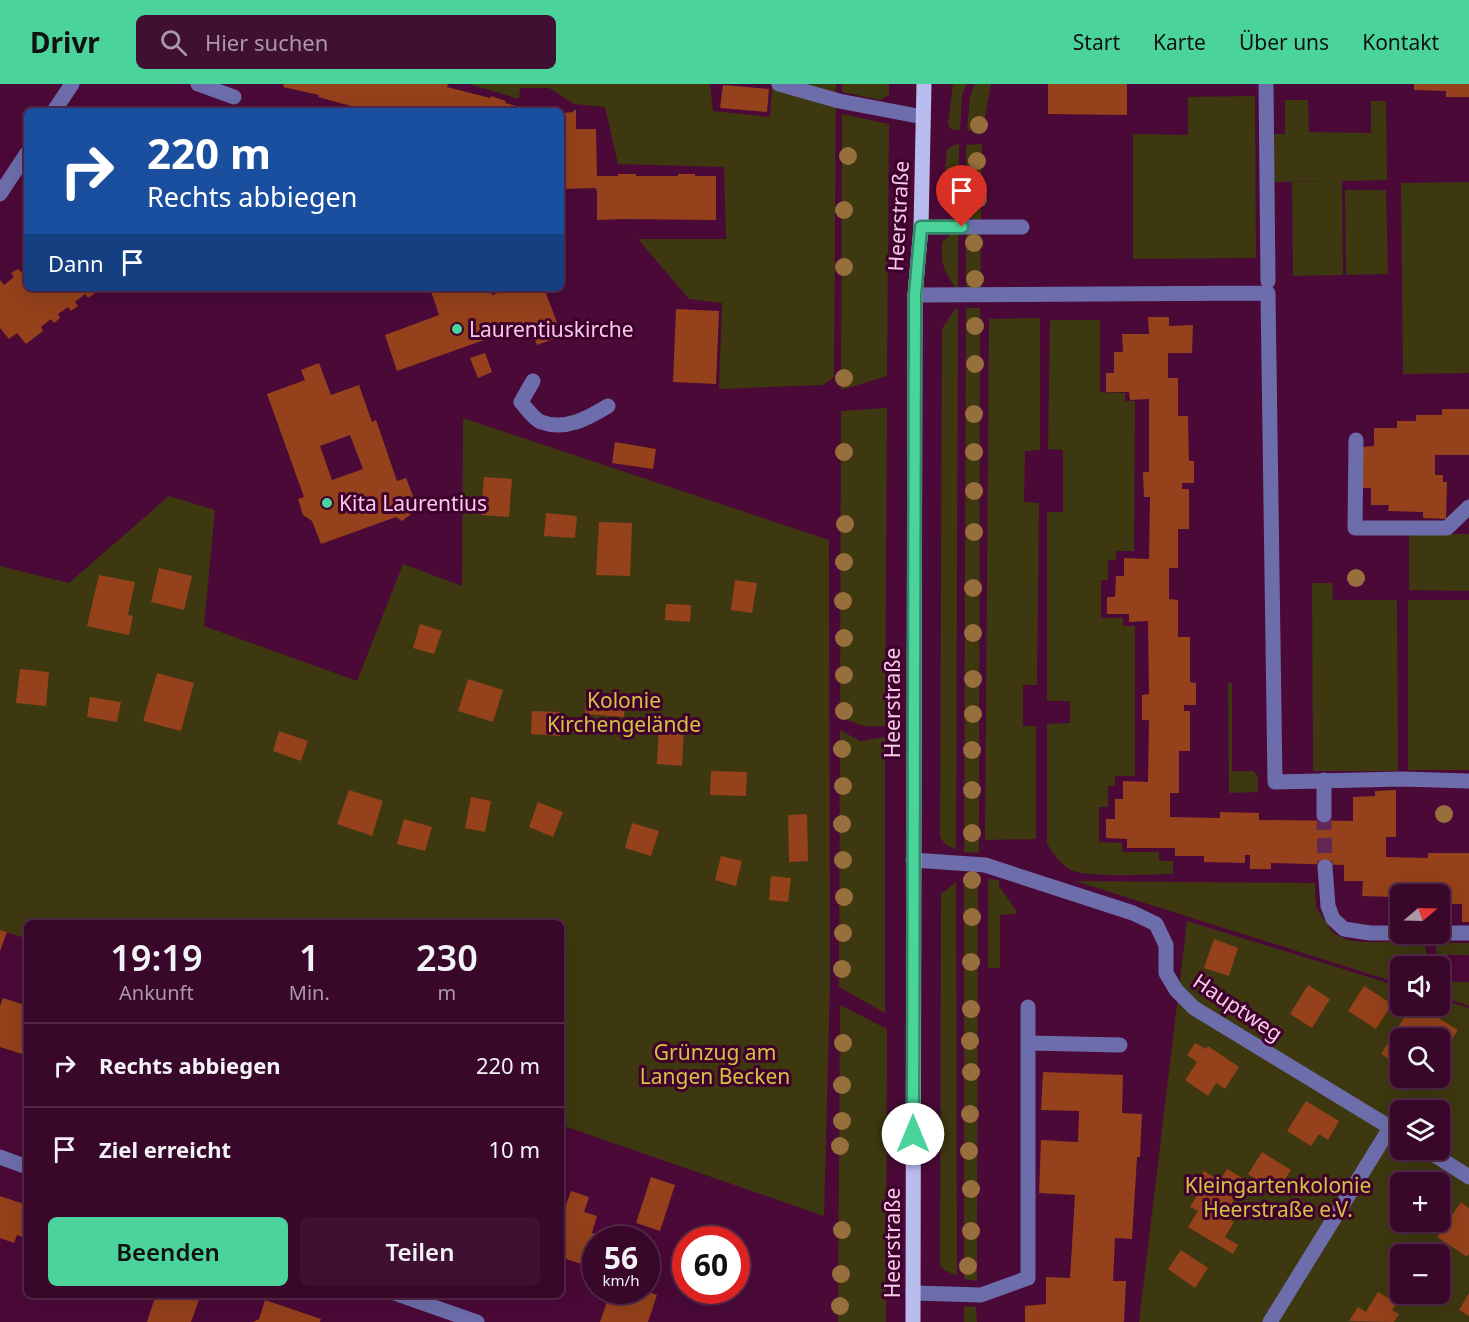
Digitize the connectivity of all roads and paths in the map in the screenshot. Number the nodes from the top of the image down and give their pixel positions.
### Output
1 (72, 84) edge
2 (198, 84) edge
3 (779, 84) edge
4 (924, 84) edge
5 (1266, 84) edge
6 (234, 97) dead end
7 (56, 108) edge
8 (923, 117) junction
9 (24, 158) edge
10 (0, 194) edge
11 (921, 227) junction
12 (1022, 227) dead end
13 (1268, 281) dead end
14 (915, 295) junction
15 (533, 381) dead end
16 (608, 406) dead end
17 (1356, 440) dead end
18 (1469, 507) edge
19 (1324, 780) junction
20 (1469, 780) edge
21 (1324, 815) tunnel mouth
22 (913, 860) junction
23 (1325, 867) tunnel mouth
24 (1469, 933) edge
25 (1028, 1007) dead end
26 (1028, 1043) junction
27 (1120, 1045) dead end
28 (1390, 1127) edge
29 (1390, 1140) edge
30 (0, 1158) edge
31 (1442, 1160) edge
32 (24, 1166) edge
33 (1469, 1177) edge
34 (913, 1293) junction
35 (408, 1298) edge
36 (477, 1322) edge
37 (913, 1322) edge
38 (1270, 1322) edge

1 - 7 street
2 - 6 street
3 - 8 street
4 - 8 main road, Heerstraße
5 - 13 street
8 - 11 main road, Heerstraße
9 - 10 street
11 - 12 street
11 - 14 main road, Heerstraße
14 - 19 street
14 - 22 main road, Heerstraße
15 - 16 street
17 - 18 street
19 - 20 street
19 - 21 street
22 - 28 street, Hauptweg
22 - 34 main road, Heerstraße
23 - 24 street
25 - 26 street
26 - 27 street
26 - 34 street
29 - 38 street
30 - 32 street
31 - 33 street
34 - 37 main road, Heerstraße
35 - 36 street

